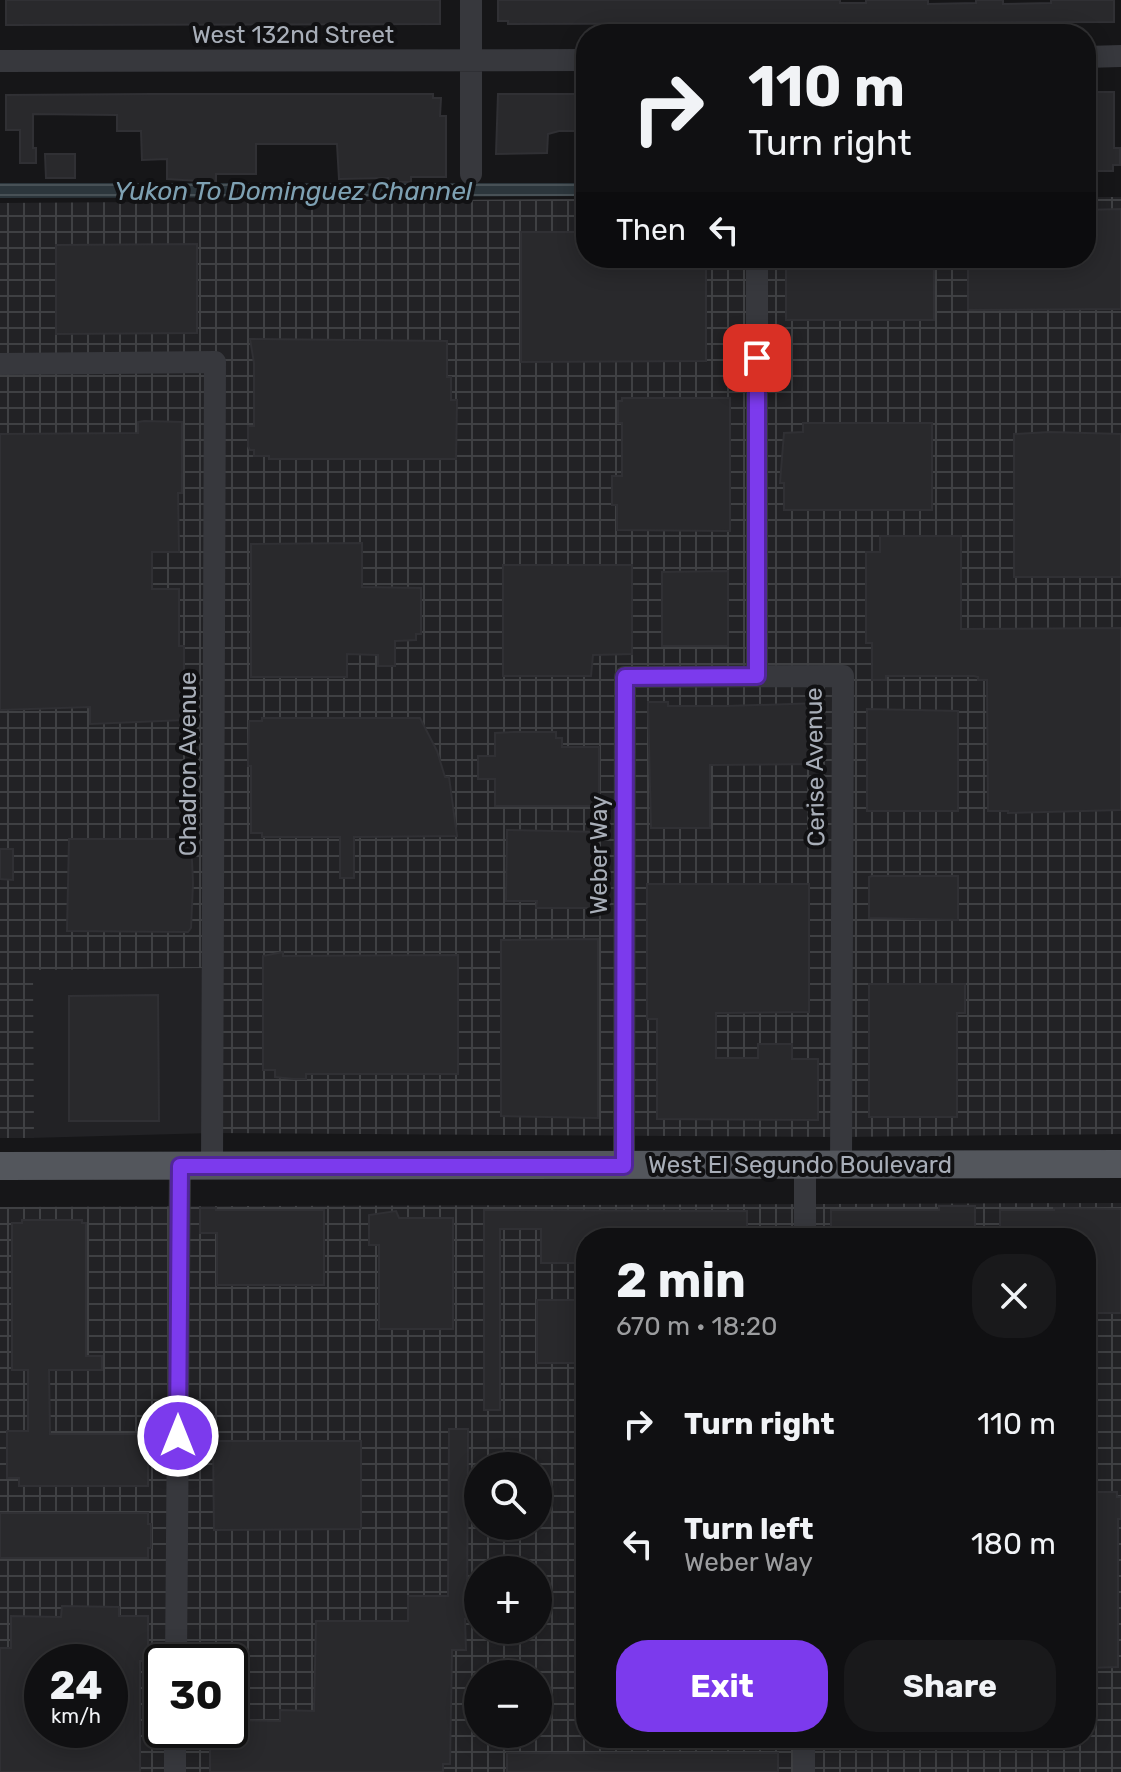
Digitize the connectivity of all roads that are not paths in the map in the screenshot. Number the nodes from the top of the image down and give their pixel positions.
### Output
1 (471, 0) edge
2 (1121, 56) edge
3 (1096, 57) edge
4 (471, 60) junction
5 (576, 60) edge
6 (0, 61) edge
7 (471, 174) dead end
8 (757, 268) edge
9 (0, 364) edge
10 (757, 676) junction
11 (1121, 1164) edge
12 (0, 1166) edge
13 (180, 1166) junction
14 (212, 1166) junction
15 (624, 1166) junction
16 (805, 1166) junction
17 (841, 1166) junction
18 (805, 1228) edge
19 (176, 1644) edge
20 (175, 1748) edge
21 (804, 1748) edge
22 (175, 1772) edge
23 (804, 1772) edge

1 - 4 street
2 - 3 street
4 - 5 street, West 132nd Street
4 - 6 street, West 132nd Street
4 - 7 street
8 - 10 street
9 - 14 street, Chadron Avenue
10 - 15 street, Weber Way
10 - 17 street, Cerise Avenue
11 - 17 main road, West El Segundo Boulevard
12 - 13 main road, West El Segundo Boulevard
13 - 14 main road, West El Segundo Boulevard
13 - 19 street
14 - 15 main road, West El Segundo Boulevard
15 - 16 main road, West El Segundo Boulevard
16 - 17 main road, West El Segundo Boulevard
16 - 18 street
20 - 22 street
21 - 23 street

